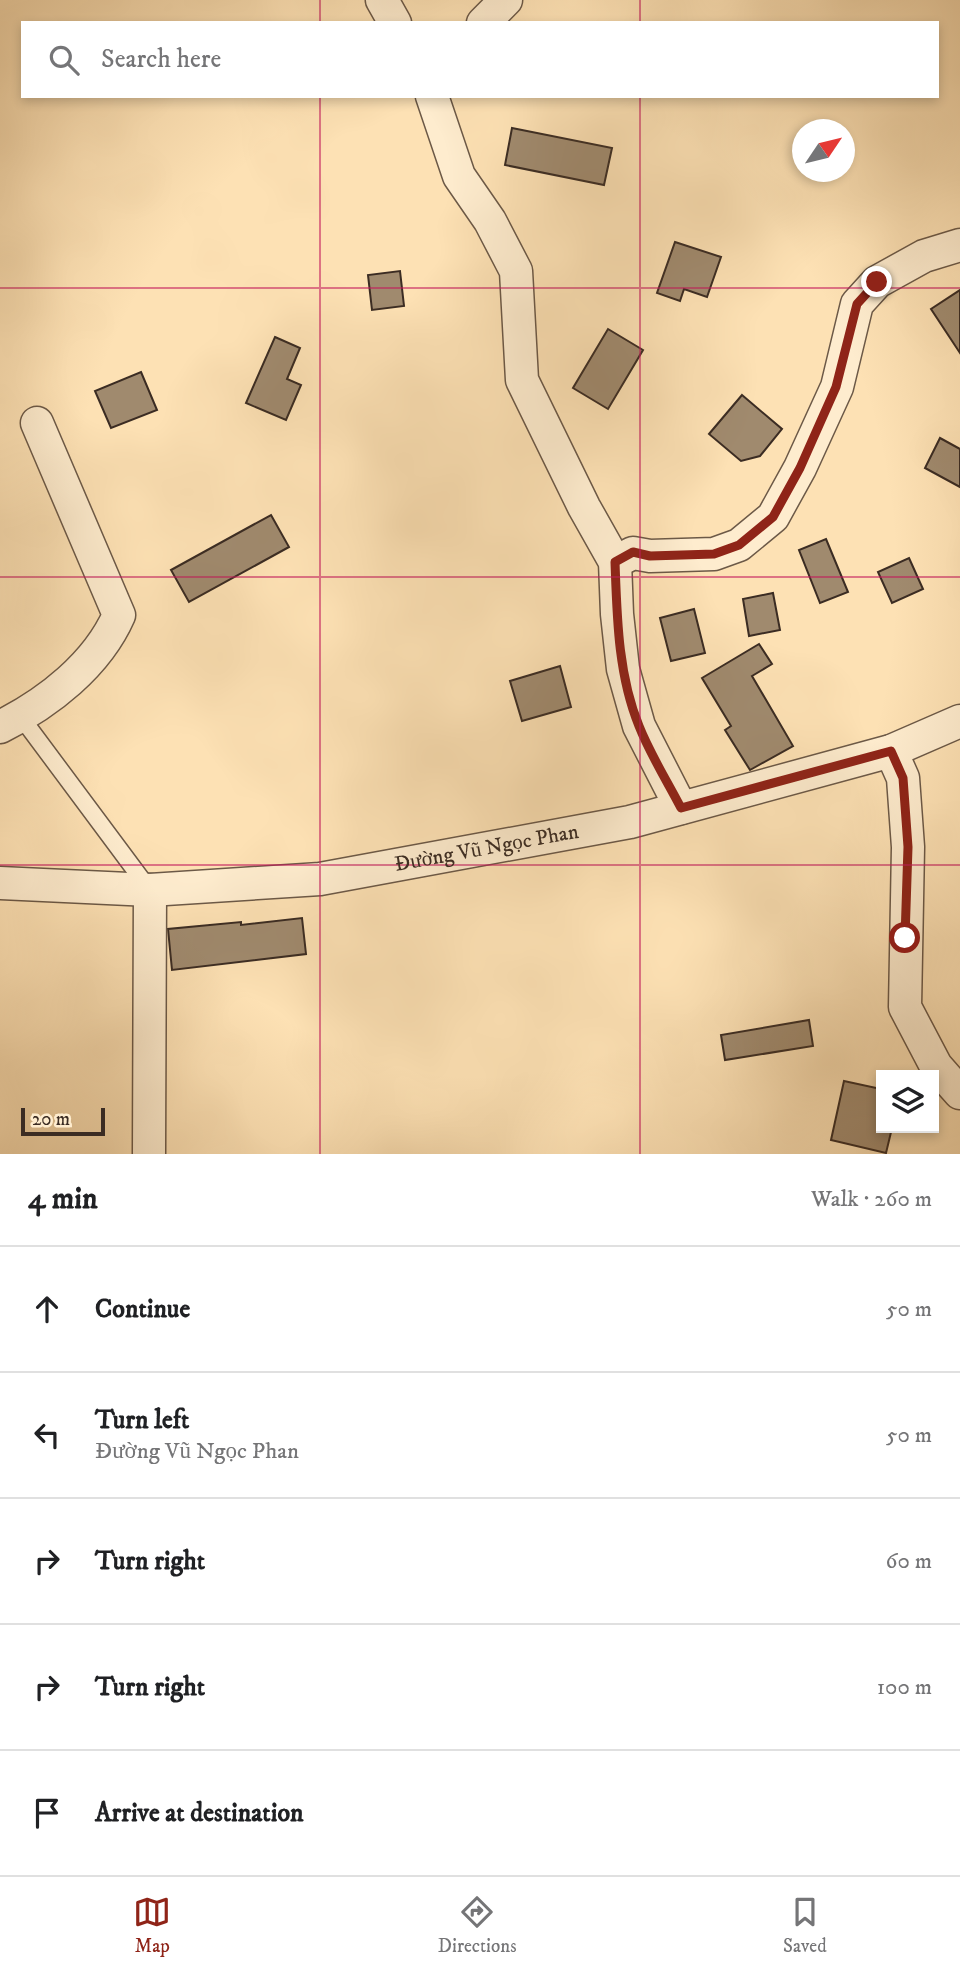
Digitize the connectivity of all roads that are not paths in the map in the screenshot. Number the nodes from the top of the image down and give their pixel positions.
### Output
1 (382, 0) edge
2 (506, 0) edge
3 (394, 21) edge
4 (485, 21) edge
5 (433, 98) edge
6 (960, 245) edge
7 (37, 423) dead end
8 (615, 562) junction
9 (960, 721) edge
10 (11, 722) edge
11 (891, 751) junction
12 (681, 808) junction
13 (0, 883) edge
14 (150, 890) junction
15 (960, 1093) edge
16 (149, 1154) edge

1 - 3 street
2 - 4 street
5 - 8 street
6 - 8 street
7 - 10 street
8 - 12 street
9 - 11 street, Đường Vũ Ngọc Phan
10 - 14 lane
11 - 12 street, Đường Vũ Ngọc Phan
11 - 15 street
12 - 14 street, Đường Vũ Ngọc Phan
13 - 14 street, Đường Vũ Ngọc Phan
14 - 16 street

